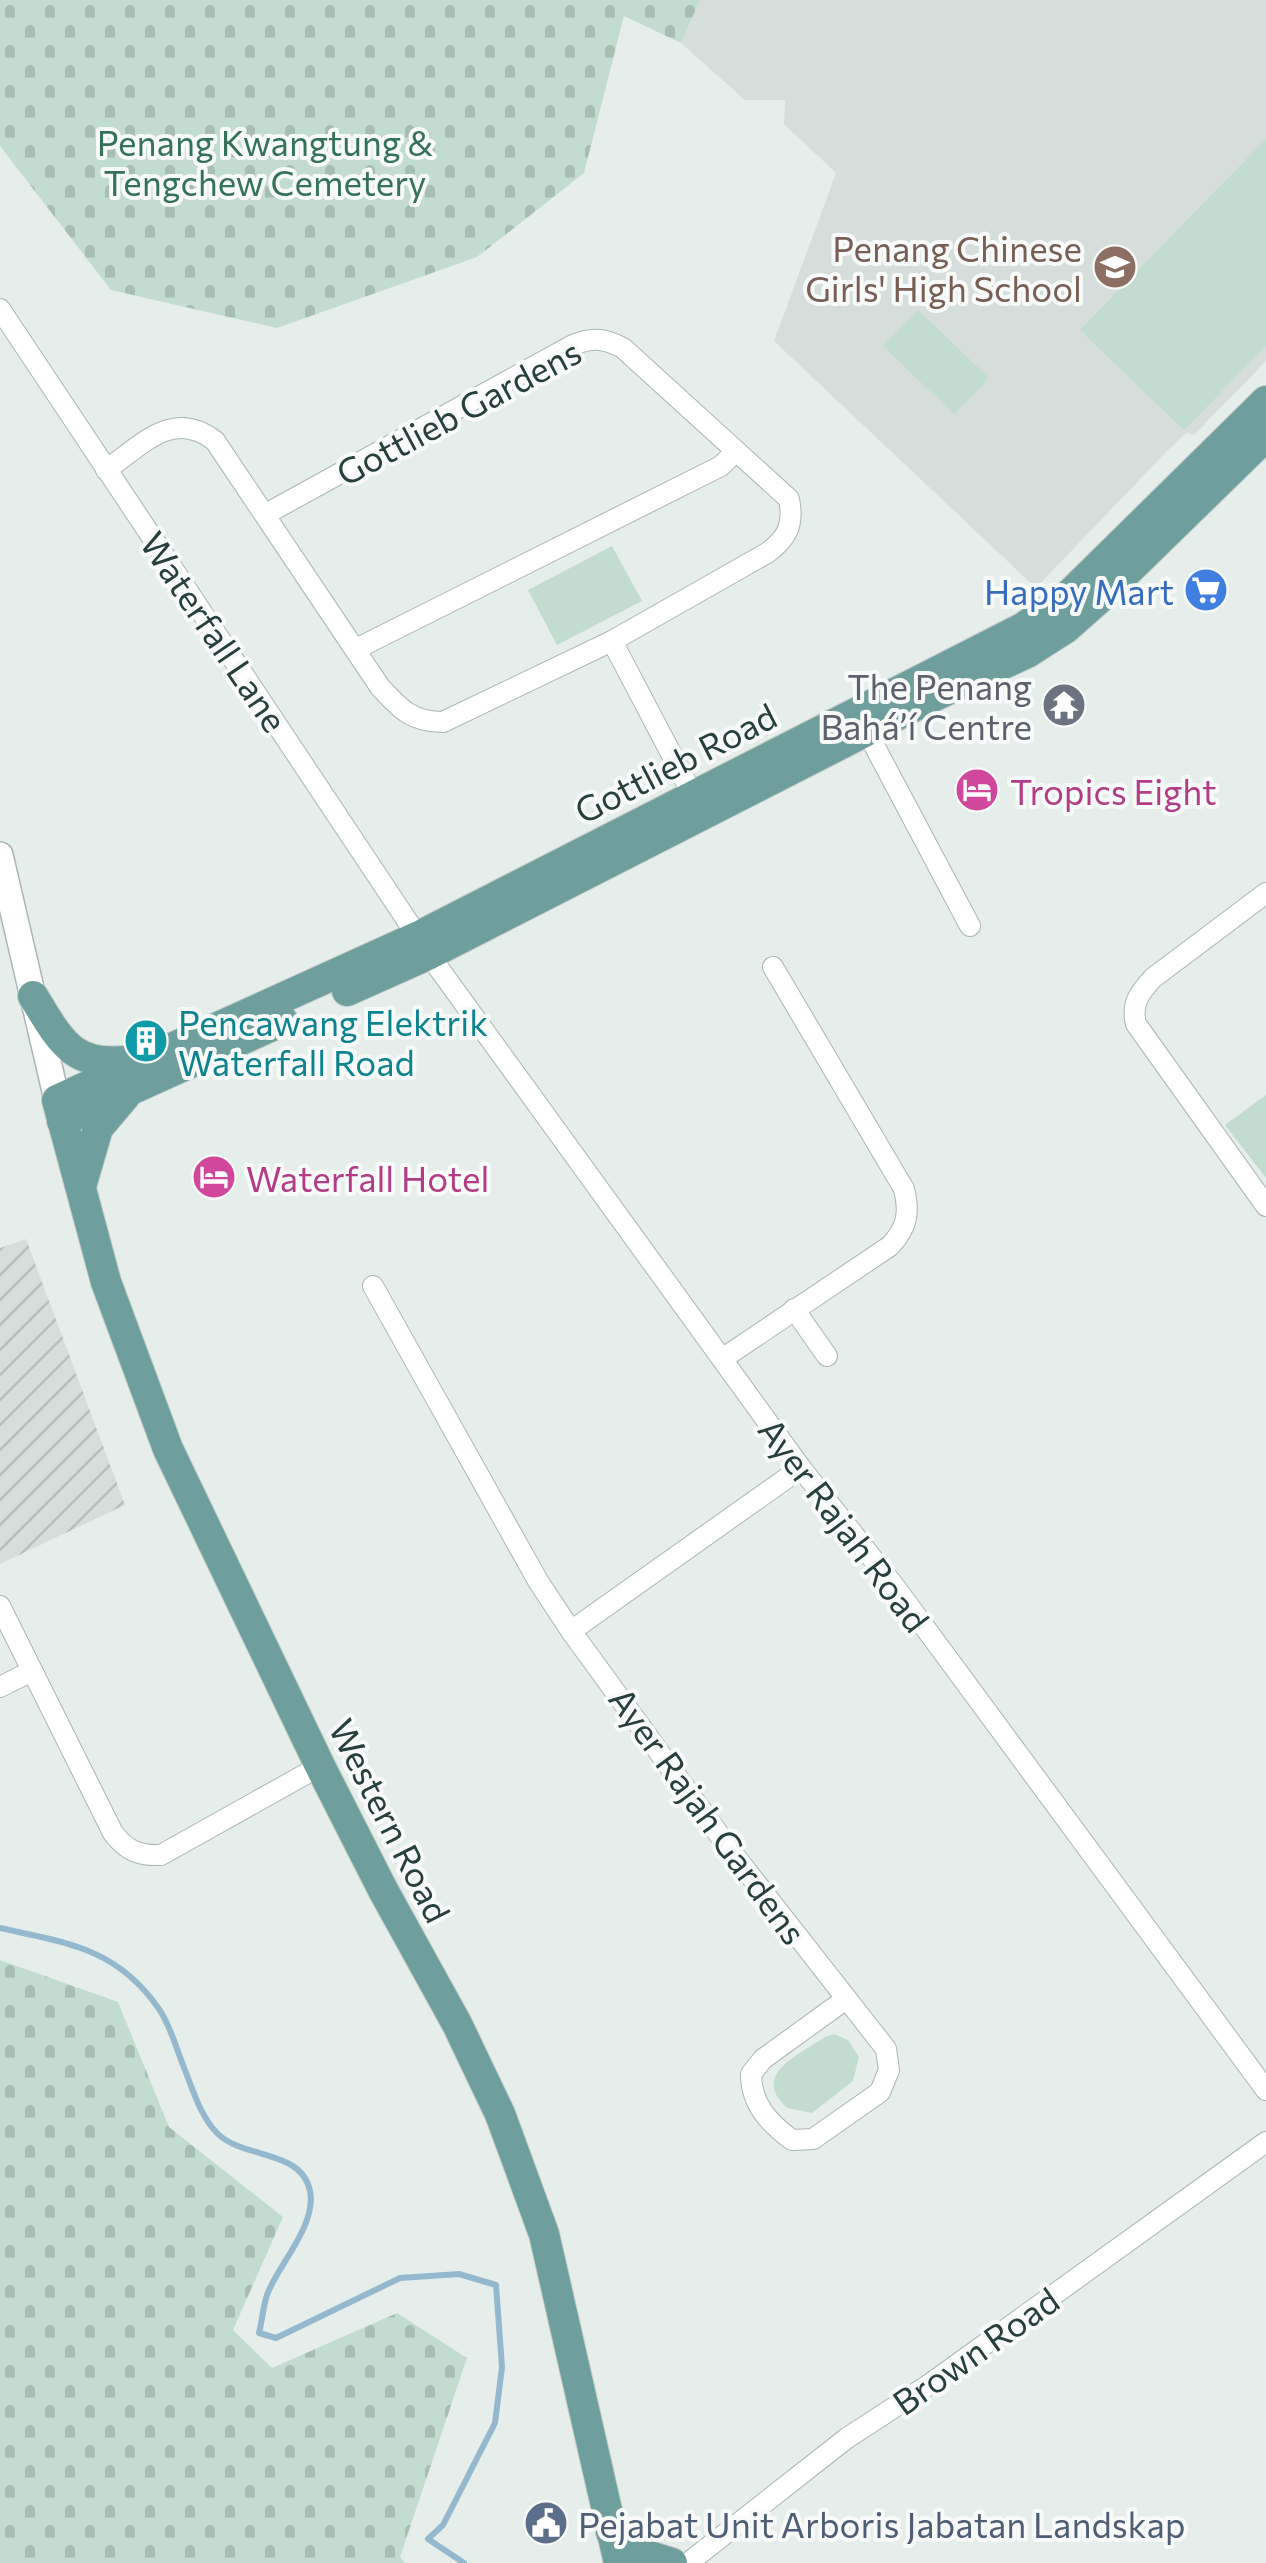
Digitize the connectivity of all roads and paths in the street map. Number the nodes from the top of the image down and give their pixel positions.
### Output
1 (0, 309) edge
2 (1266, 401) edge
3 (1266, 436) edge
4 (736, 451) junction
5 (106, 470) junction
6 (266, 514) junction
7 (612, 642) junction
8 (356, 648) junction
9 (867, 732) junction
10 (698, 805) junction
11 (0, 855) edge
12 (1266, 893) edge
13 (970, 926) dead end
14 (424, 945) junction
15 (772, 966) dead end
16 (32, 996) junction
17 (151, 1057) junction
18 (130, 1090) junction
19 (60, 1110) junction
20 (81, 1189) junction
21 (1266, 1206) edge
22 (372, 1286) dead end
23 (794, 1309) junction
24 (827, 1356) dead end
25 (722, 1358) junction
26 (801, 1468) junction
27 (0, 1606) edge
28 (571, 1631) junction
29 (32, 1671) junction
30 (0, 1687) edge
31 (320, 1766) junction
32 (846, 2000) junction
33 (1266, 2090) edge
34 (1266, 2142) edge
35 (611, 2532) junction
36 (619, 2563) edge
37 (672, 2563) edge
38 (688, 2563) edge

1 - 5 street, Waterfall Lane
2 - 10 main road, Gottlieb Road
3 - 9 main road, Gottlieb Road
4 - 6 street, Gottlieb Gardens
4 - 7 street, Gottlieb Gardens
4 - 8 street
5 - 6 street, Gottlieb Gardens
5 - 14 street, Waterfall Lane
6 - 8 street, Gottlieb Gardens
7 - 8 street, Gottlieb Gardens
7 - 10 street
9 - 10 main road, Gottlieb Road
9 - 13 street
10 - 14 main road, Gottlieb Road
11 - 16 street
12 - 21 street
14 - 17 main road, Gottlieb Road
14 - 18 main road, Gottlieb Road
14 - 25 street, Ayer Rajah Road
15 - 23 street
16 - 17 main road
16 - 19 street
17 - 19 main road, Gottlieb Road
18 - 19 main road, Gottlieb Road
18 - 20 main road
19 - 20 main road, Western Road
20 - 31 main road, Western Road
22 - 28 street, Ayer Rajah Gardens
23 - 24 street
23 - 25 street
25 - 26 street, Ayer Rajah Road
26 - 28 street
26 - 33 street, Ayer Rajah Road
27 - 29 street
28 - 32 street, Ayer Rajah Gardens
29 - 30 street
29 - 31 street
31 - 35 main road, Western Road
32 - 32 street, Ayer Rajah Gardens
34 - 38 street, Brown Road
35 - 36 main road, Western Road
35 - 37 main road

